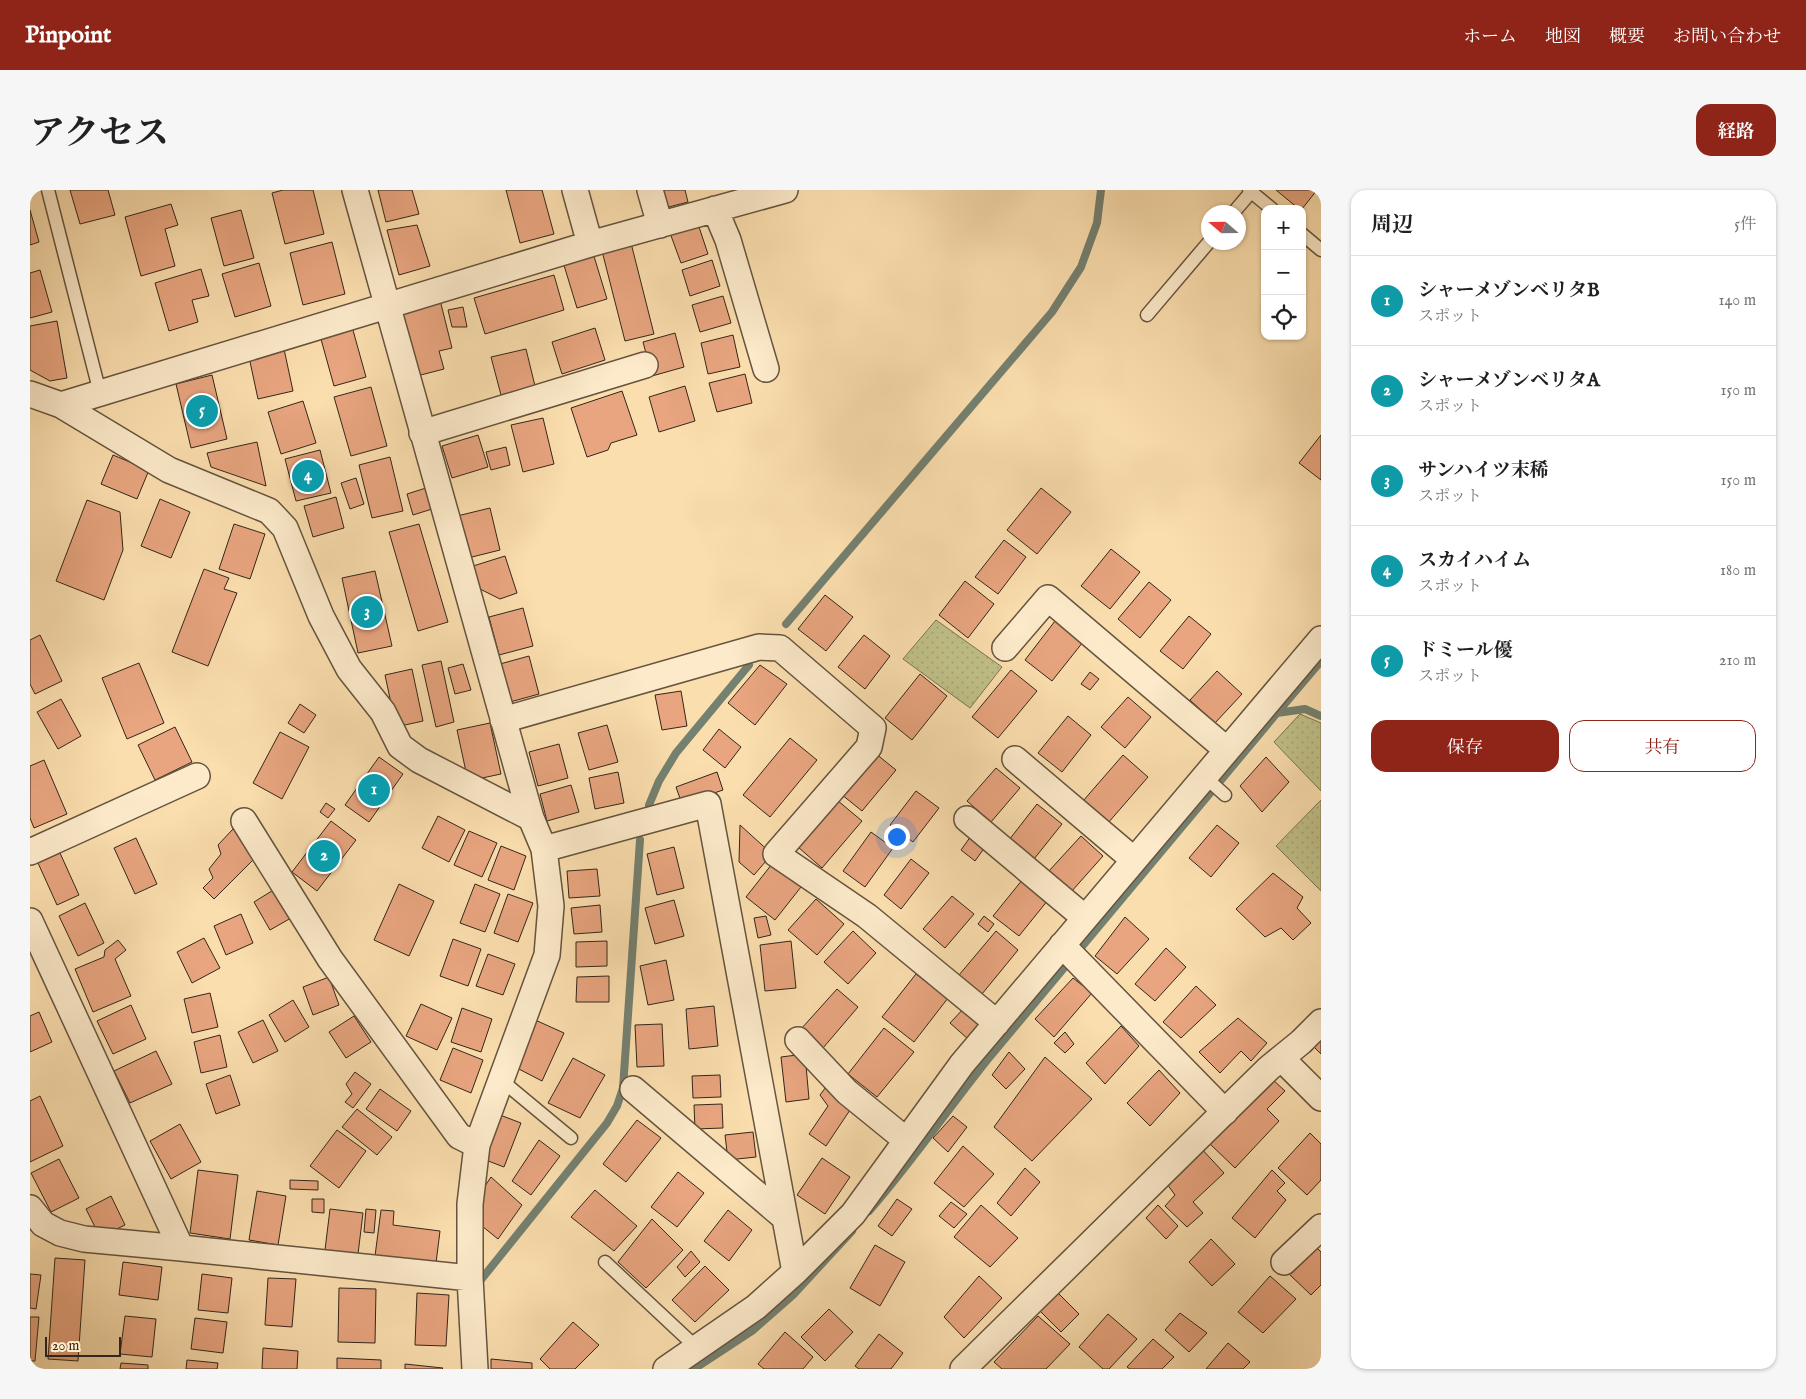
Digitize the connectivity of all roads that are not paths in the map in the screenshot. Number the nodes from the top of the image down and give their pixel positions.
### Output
1 (48, 190) edge
2 (355, 190) edge
3 (575, 190) edge
4 (650, 190) edge
5 (785, 190) edge
6 (1250, 191) edge
7 (1239, 205) edge
8 (1267, 205) edge
9 (715, 209) junction
10 (660, 225) junction
11 (1306, 237) edge
12 (590, 244) junction
13 (1201, 250) edge
14 (1321, 250) edge
15 (388, 306) junction
16 (1147, 315) dead end
17 (645, 365) dead end
18 (766, 369) dead end
19 (100, 393) junction
20 (30, 394) edge
21 (60, 405) junction
22 (422, 433) junction
23 (1321, 639) edge
24 (1005, 648) dead end
25 (503, 720) junction
26 (1227, 750) junction
27 (1015, 760) dead end
28 (197, 776) dead end
29 (1205, 777) junction
30 (1225, 796) dead end
31 (531, 818) junction
32 (967, 819) dead end
33 (244, 822) dead end
34 (544, 849) junction
35 (30, 852) edge
36 (1134, 860) junction
37 (1085, 918) junction
38 (30, 921) edge
39 (1071, 954) junction
40 (1321, 1022) edge
41 (997, 1023) junction
42 (798, 1040) dead end
43 (1282, 1059) junction
44 (501, 1080) junction
45 (633, 1089) dead end
46 (1321, 1098) edge
47 (1224, 1112) junction
48 (571, 1138) dead end
49 (906, 1140) junction
50 (477, 1145) junction
51 (30, 1208) edge
52 (785, 1218) junction
53 (1321, 1227) edge
54 (182, 1248) junction
55 (605, 1262) dead end
56 (1284, 1262) dead end
57 (795, 1272) junction
58 (470, 1278) junction
59 (697, 1348) junction
60 (475, 1369) edge
61 (666, 1369) edge
62 (963, 1369) edge

1 - 19 lane
2 - 15 street
3 - 12 street
4 - 10 street
5 - 9 street
6 - 7 lane
6 - 8 lane
9 - 10 street
9 - 18 street
10 - 12 street
11 - 14 lane
12 - 15 street
13 - 16 lane
15 - 19 street
15 - 22 street
17 - 22 street
19 - 21 street
20 - 21 street
21 - 31 street
22 - 25 street
23 - 26 street
24 - 26 street
25 - 31 street
25 - 41 street
26 - 29 street
27 - 36 street
28 - 35 street
29 - 30 lane
29 - 36 street
31 - 34 street
32 - 37 street
33 - 50 street
34 - 44 street
34 - 52 street
36 - 37 street
37 - 39 street
38 - 54 street
39 - 41 street
39 - 47 street
40 - 43 street
41 - 49 street
42 - 49 street
43 - 46 street
43 - 47 street
44 - 48 lane
44 - 50 street
45 - 52 street
47 - 62 street
49 - 57 street
50 - 58 street
51 - 54 street
52 - 57 street
53 - 56 street
54 - 58 street
55 - 59 lane
57 - 59 street
58 - 60 street
59 - 61 street

